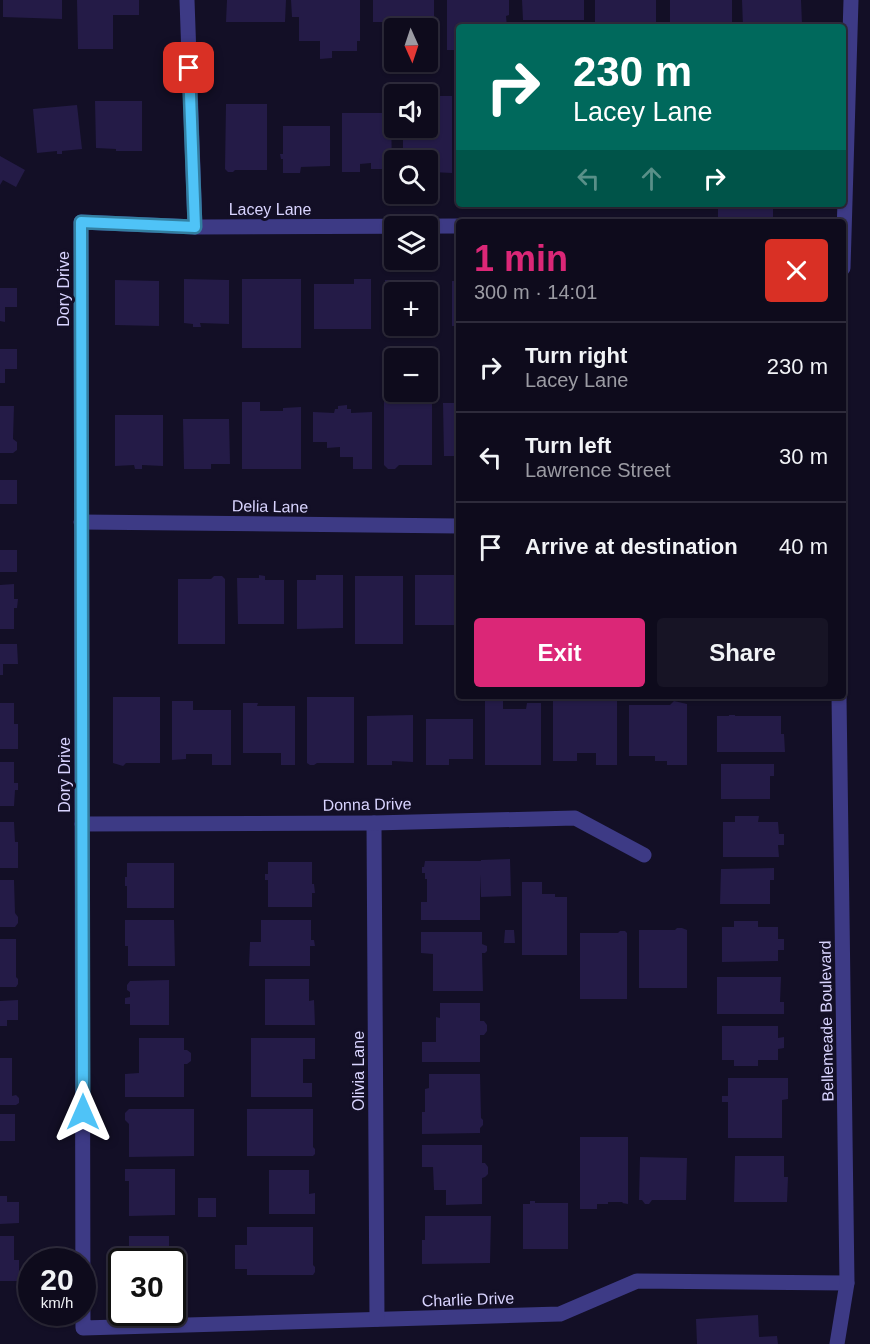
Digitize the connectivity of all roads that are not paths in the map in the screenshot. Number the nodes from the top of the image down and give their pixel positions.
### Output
1 (187, 0) edge
2 (851, 0) edge
3 (846, 168) edge
4 (81, 222) joint
5 (456, 226) edge
6 (195, 227) junction
7 (81, 522) junction
8 (456, 526) edge
9 (839, 699) edge
10 (374, 823) junction
11 (82, 824) junction
12 (644, 855) dead end
13 (847, 1283) junction
14 (377, 1320) junction
15 (83, 1328) joint
16 (837, 1344) edge

1 - 6 street
2 - 3 street
4 - 6 street, Lacey Lane
4 - 7 street, Dory Drive
5 - 6 street, Lacey Lane
7 - 8 street, Delia Lane
7 - 11 street, Dory Drive
9 - 13 street, Bellemeade Boulevard
10 - 11 street, Donna Drive
10 - 12 street, Donna Drive
10 - 14 street, Olivia Lane
11 - 15 street, Dory Drive
13 - 14 street, Charlie Drive
13 - 16 street, Bellemeade Boulevard
14 - 15 street, Charlie Drive

